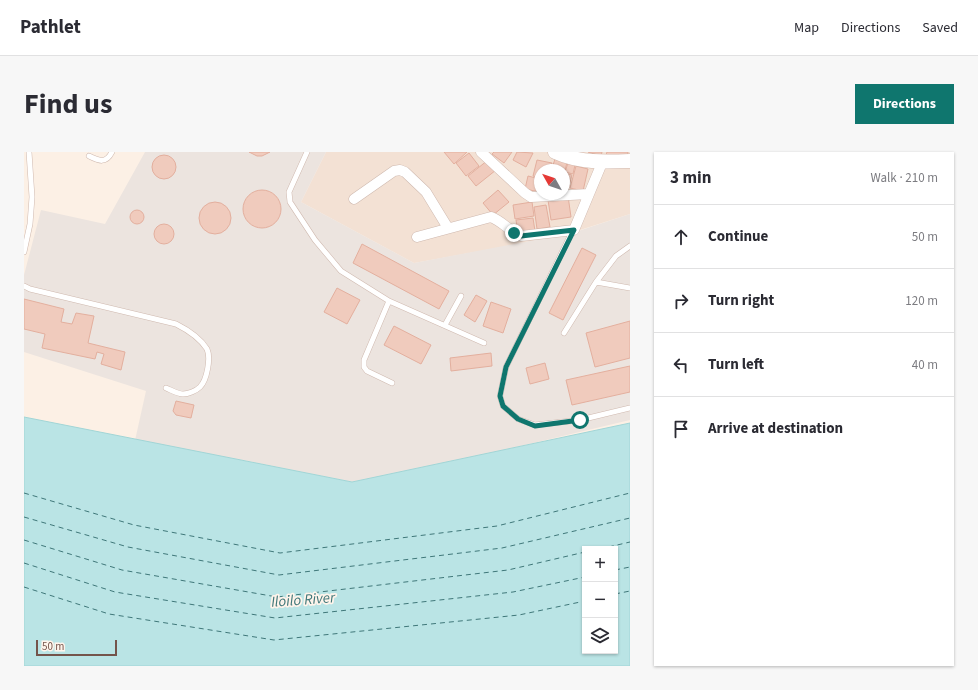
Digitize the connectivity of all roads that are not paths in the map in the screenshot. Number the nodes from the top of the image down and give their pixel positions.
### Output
1 (29, 152) edge
2 (112, 152) edge
3 (307, 152) edge
4 (481, 152) edge
5 (555, 152) edge
6 (88, 156) dead end
7 (630, 161) edge
8 (602, 163) junction
9 (589, 194) junction
10 (354, 199) dead end
11 (448, 228) junction
12 (574, 230) junction
13 (417, 237) dead end
14 (630, 246) edge
15 (24, 252) edge
16 (596, 282) junction
17 (24, 286) edge
18 (630, 288) edge
19 (461, 296) dead end
20 (389, 301) junction
21 (445, 326) junction
22 (564, 333) dead end
23 (484, 343) dead end
24 (392, 383) dead end
25 (166, 388) dead end
26 (630, 408) edge

1 - 15 lane
2 - 6 lane
3 - 20 lane
4 - 9 street
5 - 8 street
7 - 8 street
8 - 9 street
9 - 12 street
10 - 11 street
11 - 12 street
11 - 13 street
12 - 26 lane
14 - 16 lane
16 - 18 lane
16 - 22 lane
17 - 25 lane
19 - 21 lane
20 - 21 lane
20 - 24 lane
21 - 23 lane

